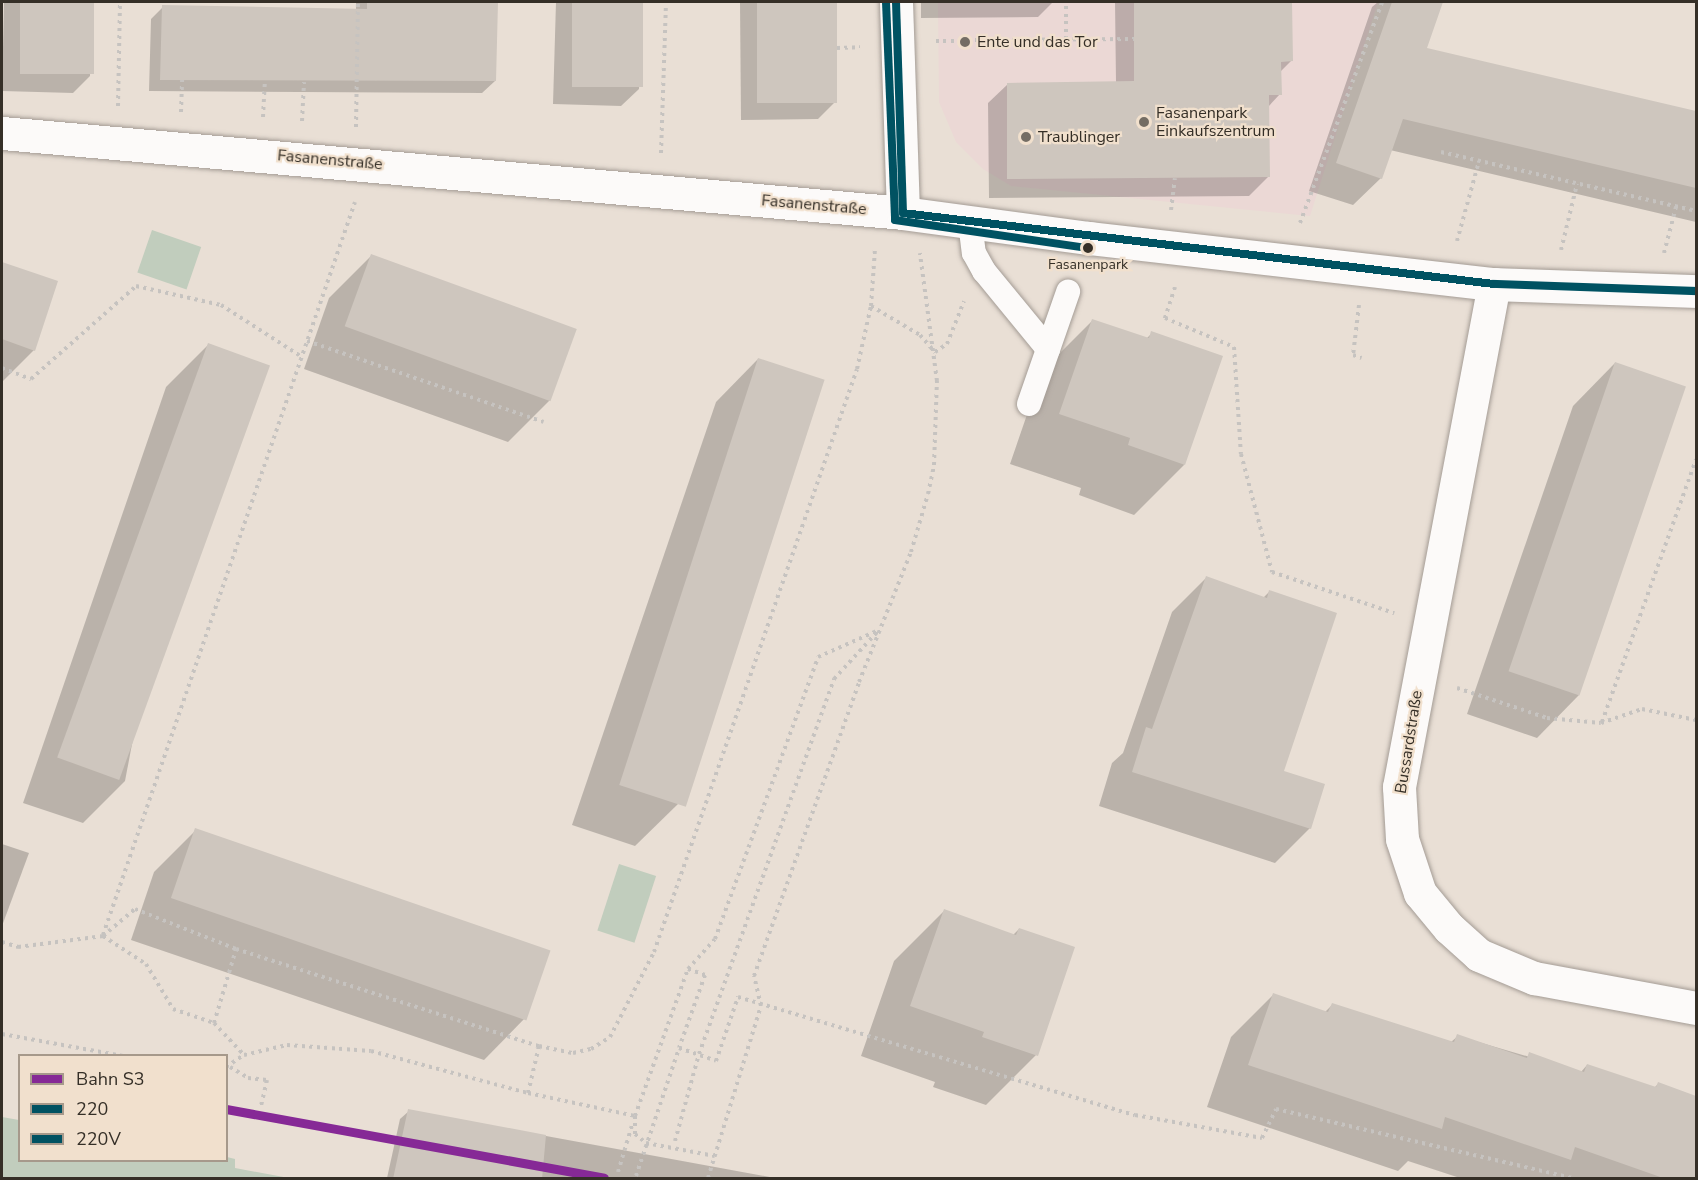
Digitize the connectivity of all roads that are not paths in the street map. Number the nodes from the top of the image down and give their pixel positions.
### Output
1 (896, 2) edge
2 (2, 133) edge
3 (903, 213) junction
4 (970, 222) junction
5 (1494, 284) junction
6 (1696, 291) edge
7 (1068, 292) dead end
8 (1048, 349) junction
9 (1029, 404) dead end
10 (1696, 1008) edge

1 - 3 street
2 - 3 street, Fasanenstraße
3 - 4 street, Fasanenstraße
4 - 5 street, Fasanenstraße
4 - 8 lane
5 - 6 street, Fasanenstraße
5 - 10 street, Bussardstraße
7 - 8 lane
8 - 9 lane

